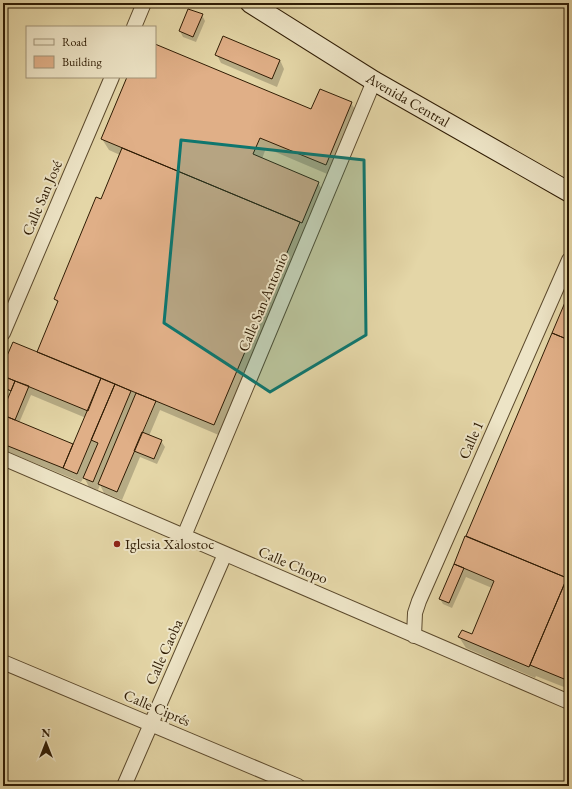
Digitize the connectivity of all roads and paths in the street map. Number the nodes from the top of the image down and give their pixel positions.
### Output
1 (144, 3) edge
2 (250, 3) edge
3 (134, 26) edge
4 (112, 78) edge
5 (374, 81) junction
6 (569, 192) edge
7 (569, 260) edge
8 (3, 333) edge
9 (3, 458) edge
10 (184, 536) junction
11 (225, 554) junction
12 (414, 636) junction
13 (3, 662) edge
14 (569, 702) edge
15 (151, 724) junction
16 (124, 786) edge
17 (298, 786) edge

1 - 3 street
2 - 5 street, Avenida Central
4 - 8 street, Calle San José
5 - 6 street, Avenida Central
5 - 10 street, Calle San Antonio
7 - 12 street, Calle 1
9 - 10 street, Calle Chopo
10 - 11 street, Calle Chopo
11 - 12 street, Calle Chopo
11 - 15 street, Calle Caoba
12 - 14 street, Calle Chopo
13 - 15 street, Calle Ciprés
15 - 16 street, Calle Caoba
15 - 17 street, Calle Ciprés

